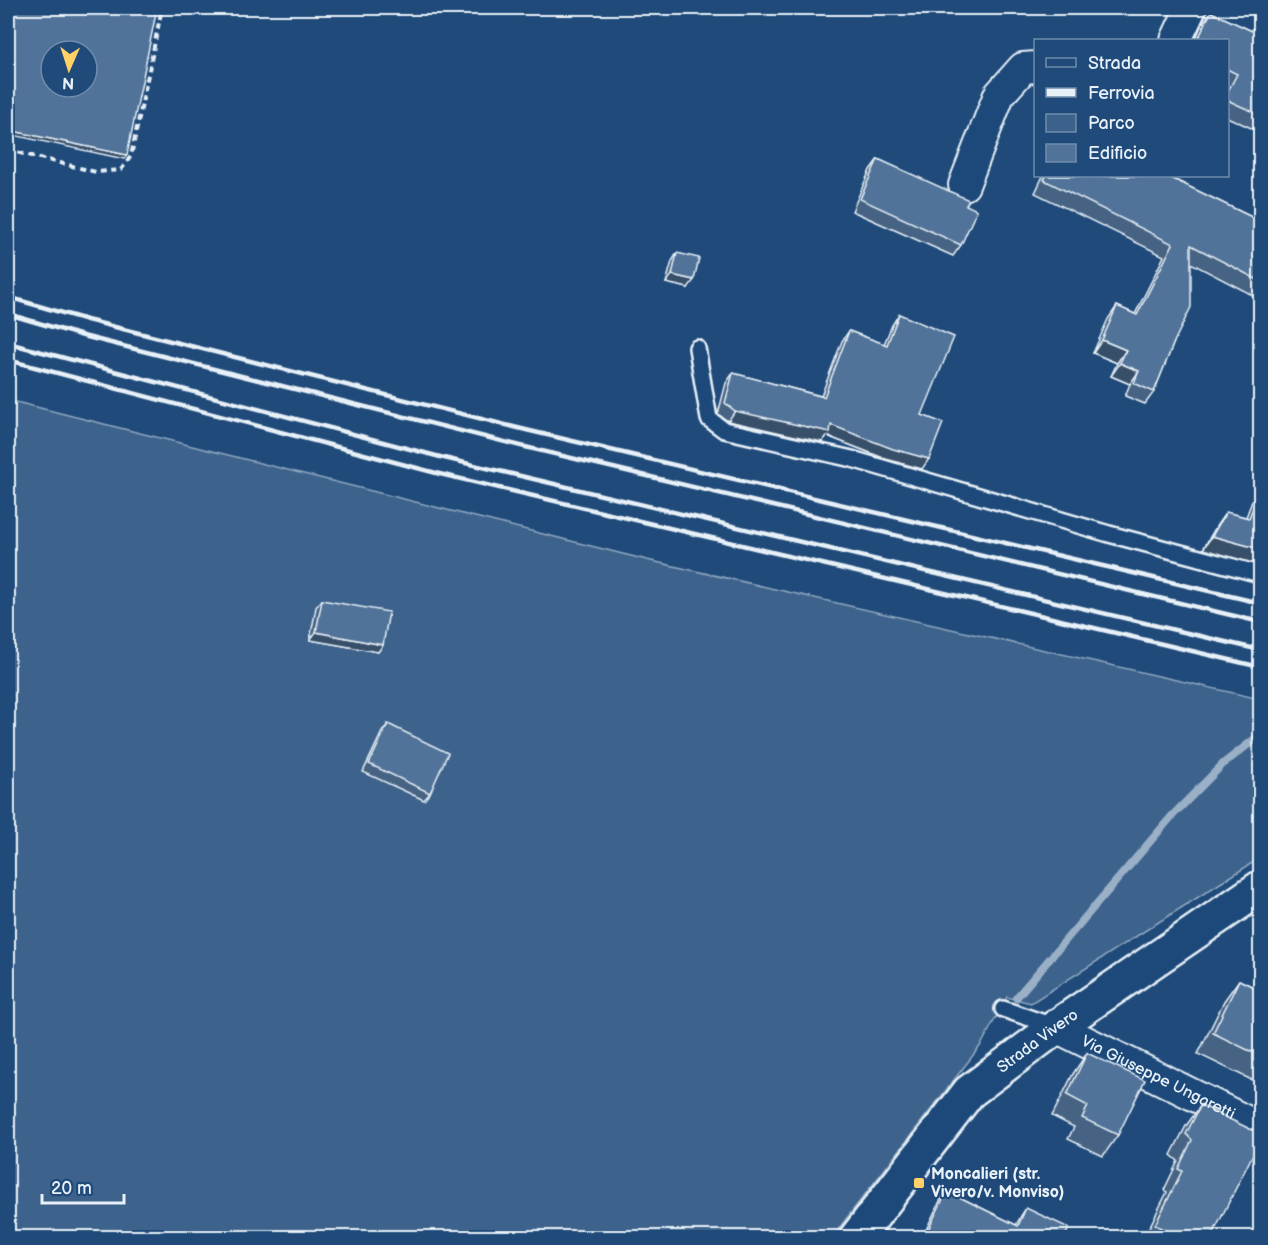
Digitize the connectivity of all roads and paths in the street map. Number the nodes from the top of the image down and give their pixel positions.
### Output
1 (162, 8) edge
2 (1191, 8) edge
3 (1176, 39) edge
4 (1034, 67) edge
5 (8, 150) edge
6 (964, 185) dead end
7 (697, 348) dead end
8 (1260, 574) edge
9 (1260, 888) edge
10 (1003, 1009) dead end
11 (1056, 1027) junction
12 (1260, 1128) edge
13 (856, 1238) edge

1 - 5 path
2 - 3 street
4 - 6 street
7 - 8 lane
9 - 11 street, Strada Vivero
10 - 11 lane
11 - 12 street, Via Giuseppe Ungaretti
11 - 13 street, Strada Vivero

